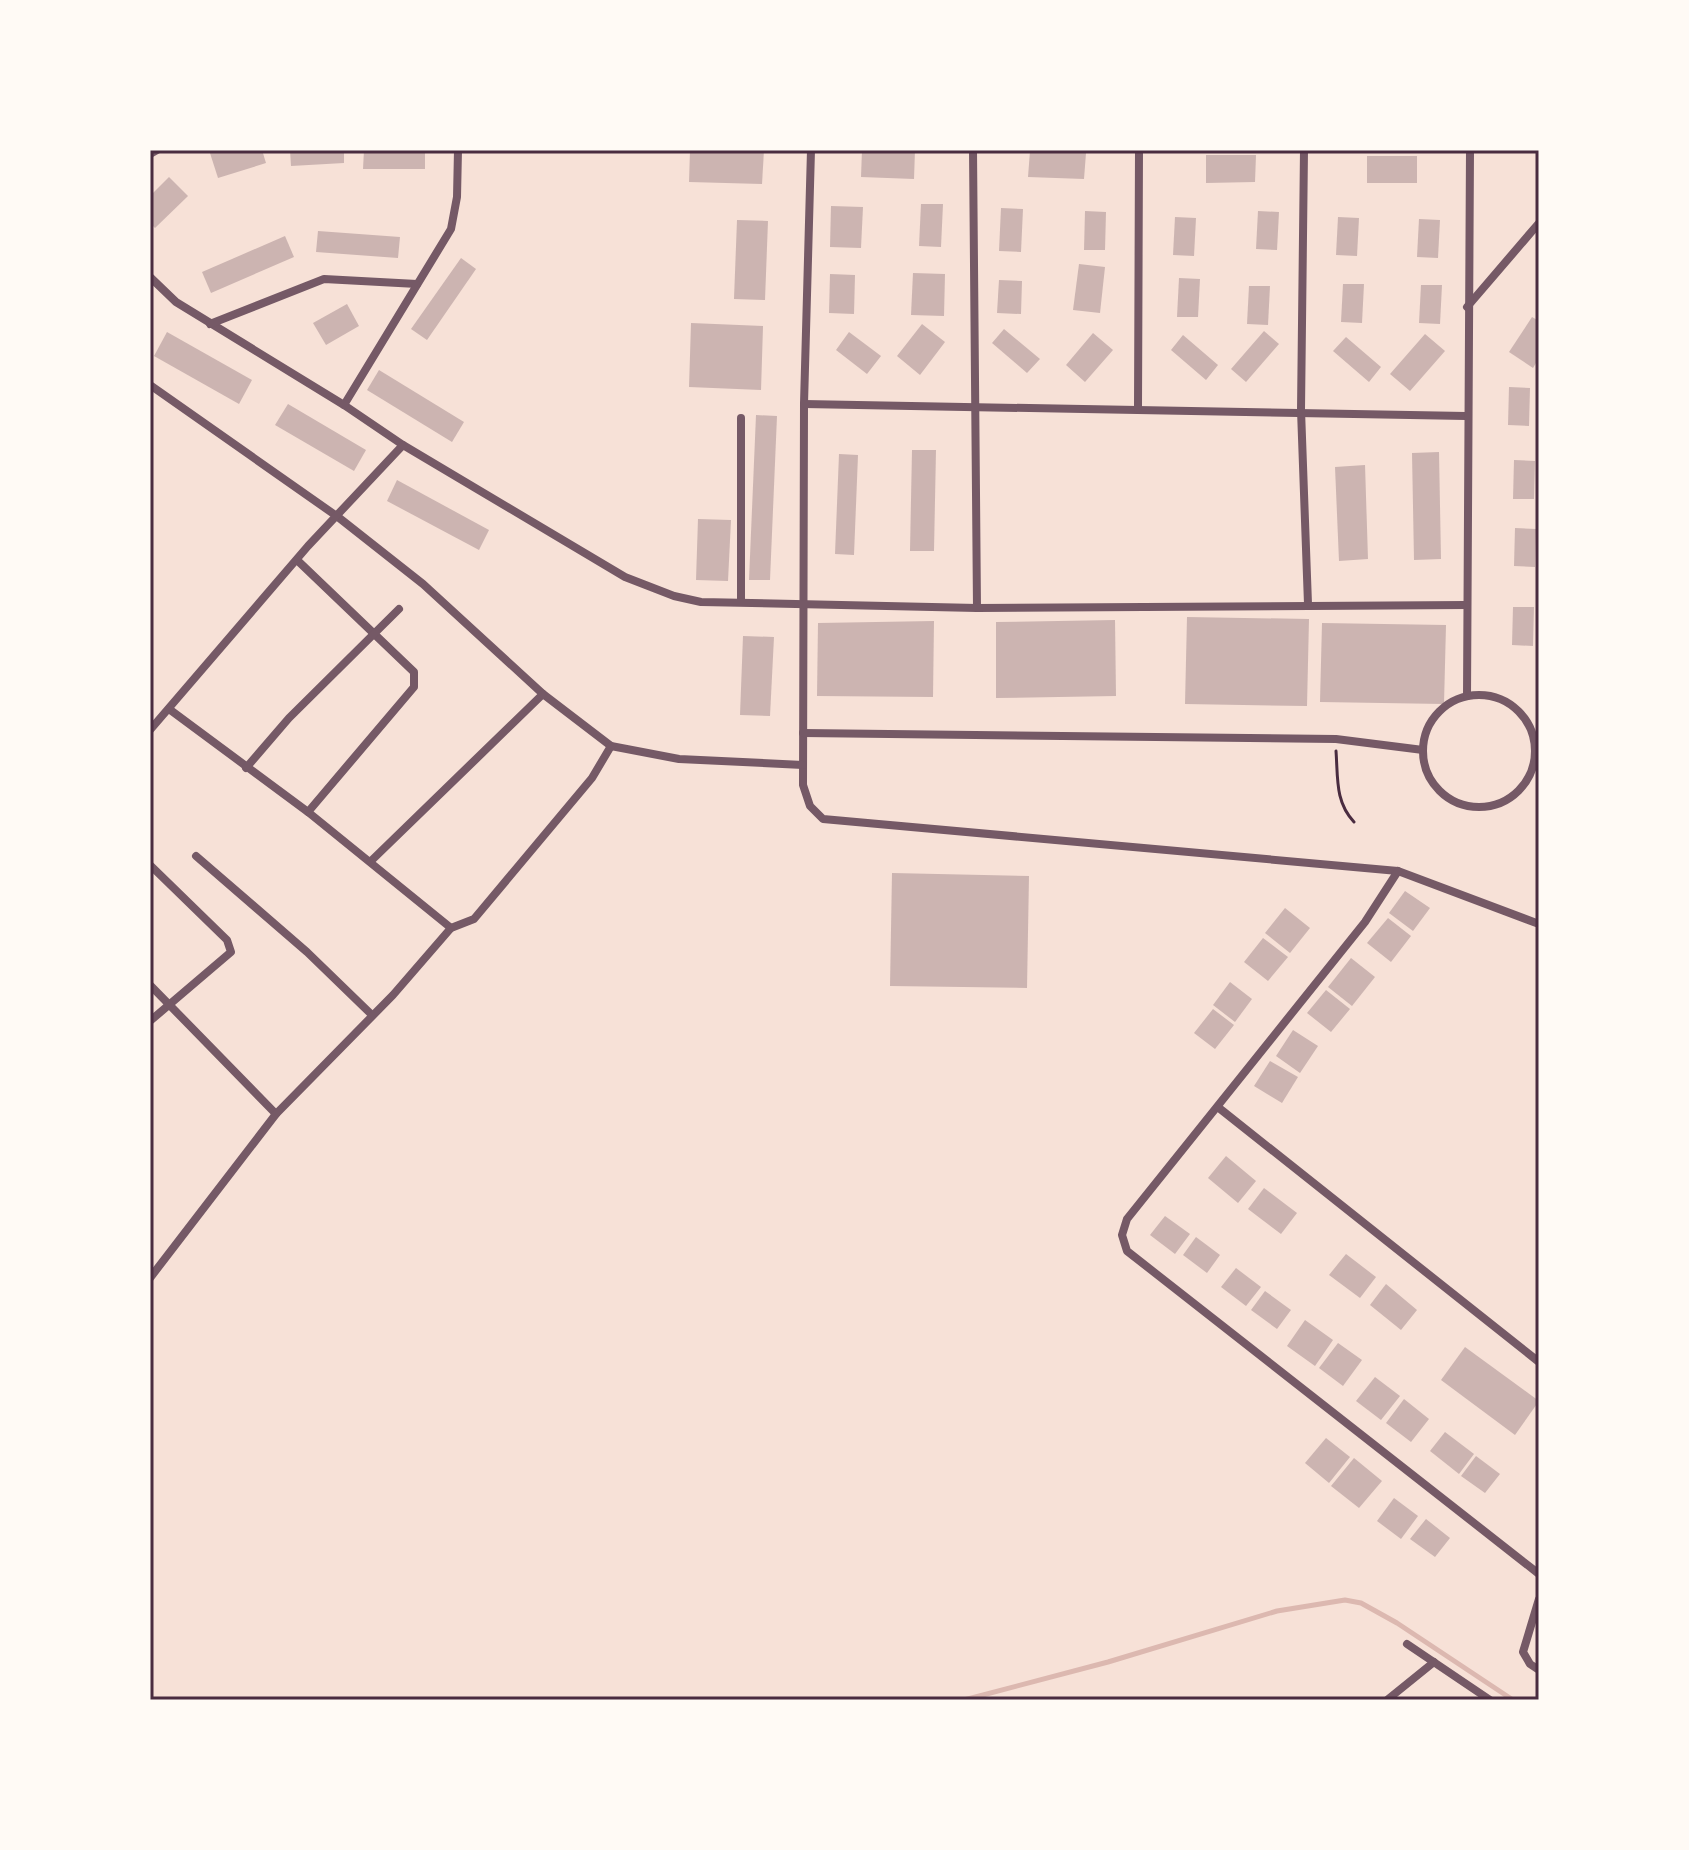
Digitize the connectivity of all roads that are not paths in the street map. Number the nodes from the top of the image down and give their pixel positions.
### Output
1 (157, 150) edge
2 (458, 150) edge
3 (811, 150) edge
4 (973, 150) edge
5 (1139, 150) edge
6 (1304, 150) edge
7 (1470, 150) edge
8 (150, 154) edge
9 (1539, 223) edge
10 (150, 277) edge
11 (417, 284) junction
12 (1467, 307) junction
13 (210, 324) junction
14 (150, 385) edge
15 (804, 404) junction
16 (344, 405) junction
17 (974, 407) junction
18 (1138, 409) junction
19 (1301, 410) junction
20 (1466, 416) junction
21 (741, 418) dead end
22 (403, 445) junction
23 (338, 517) junction
24 (297, 560) junction
25 (741, 602) junction
26 (803, 603) junction
27 (1308, 604) junction
28 (1466, 605) junction
29 (977, 608) junction
30 (399, 609) dead end
31 (374, 634) junction
32 (543, 694) junction
33 (1467, 696) junction
34 (169, 709) junction
35 (150, 730) edge
36 (803, 733) junction
37 (1536, 736) edge
38 (611, 746) junction
39 (1423, 750) junction
40 (803, 765) junction
41 (246, 768) junction
42 (308, 812) junction
43 (196, 856) dead end
44 (371, 861) junction
45 (150, 865) edge
46 (1398, 871) junction
47 (1539, 924) edge
48 (451, 928) junction
49 (150, 985) edge
50 (169, 1005) junction
51 (372, 1015) junction
52 (150, 1021) edge
53 (1219, 1108) junction
54 (276, 1114) junction
55 (150, 1278) edge
56 (1539, 1362) edge
57 (1539, 1574) edge
58 (1539, 1599) edge
59 (1407, 1644) dead end
60 (1434, 1662) junction
61 (1539, 1670) edge
62 (1387, 1700) edge
63 (1490, 1700) edge

1 - 8 street
2 - 11 street
3 - 15 street
4 - 17 street
5 - 18 street
6 - 19 street
7 - 12 street
9 - 12 street
10 - 13 street
11 - 13 street
11 - 16 street
12 - 20 street
13 - 16 street
14 - 23 street
15 - 17 street
15 - 26 street
16 - 22 street
17 - 18 street
17 - 29 street
18 - 19 street
19 - 20 street
19 - 27 street
20 - 28 street
21 - 25 street
22 - 23 street
22 - 25 street
23 - 24 street
23 - 32 street
24 - 31 street
24 - 34 street
25 - 26 street
26 - 29 street
26 - 36 street
27 - 28 street
27 - 29 street
28 - 33 street
30 - 31 street
31 - 41 street
31 - 42 street
32 - 38 street
32 - 44 street
33 - 37 street
33 - 39 street
34 - 35 street
34 - 41 street
36 - 39 street
36 - 40 street
37 - 39 street
38 - 40 street
38 - 48 street
40 - 46 street
41 - 42 street
42 - 44 street
43 - 51 street
44 - 48 street
45 - 50 street
46 - 47 street
46 - 53 street
48 - 51 street
49 - 50 street
50 - 52 street
50 - 54 street
51 - 54 street
53 - 56 street
53 - 57 street
54 - 55 street
58 - 61 street
59 - 60 street
60 - 62 street
60 - 63 street

